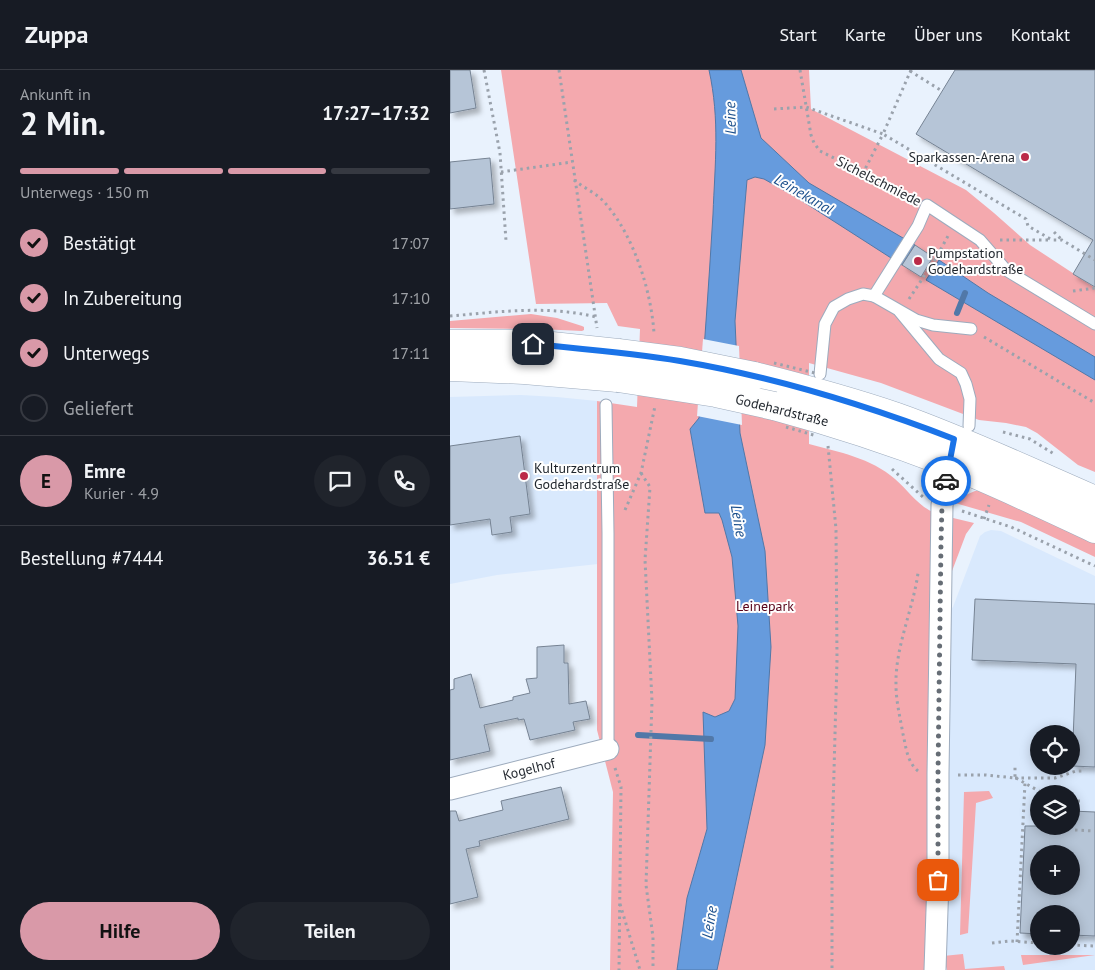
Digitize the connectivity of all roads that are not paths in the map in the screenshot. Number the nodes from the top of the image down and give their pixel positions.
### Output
1 (874, 296) junction
2 (900, 312) junction
3 (1095, 324) edge
4 (971, 329) road end
5 (450, 344) edge
6 (618, 365) junction
7 (450, 367) edge
8 (606, 405) dead end
9 (820, 405) junction
10 (958, 443) junction
11 (1095, 500) edge
12 (1095, 529) edge
13 (608, 749) joint
14 (450, 789) edge
15 (935, 970) edge

1 - 2 lane
1 - 3 lane, Sichelschmiede
1 - 9 lane
2 - 4 lane
2 - 10 lane
5 - 6 street, Godehardstraße
6 - 7 street, Godehardstraße
6 - 9 street, Godehardstraße, bridge
8 - 13 lane
9 - 10 street, Godehardstraße
10 - 11 street, Godehardstraße
10 - 12 street, Godehardstraße
10 - 15 street
13 - 14 street, Kogelhof

